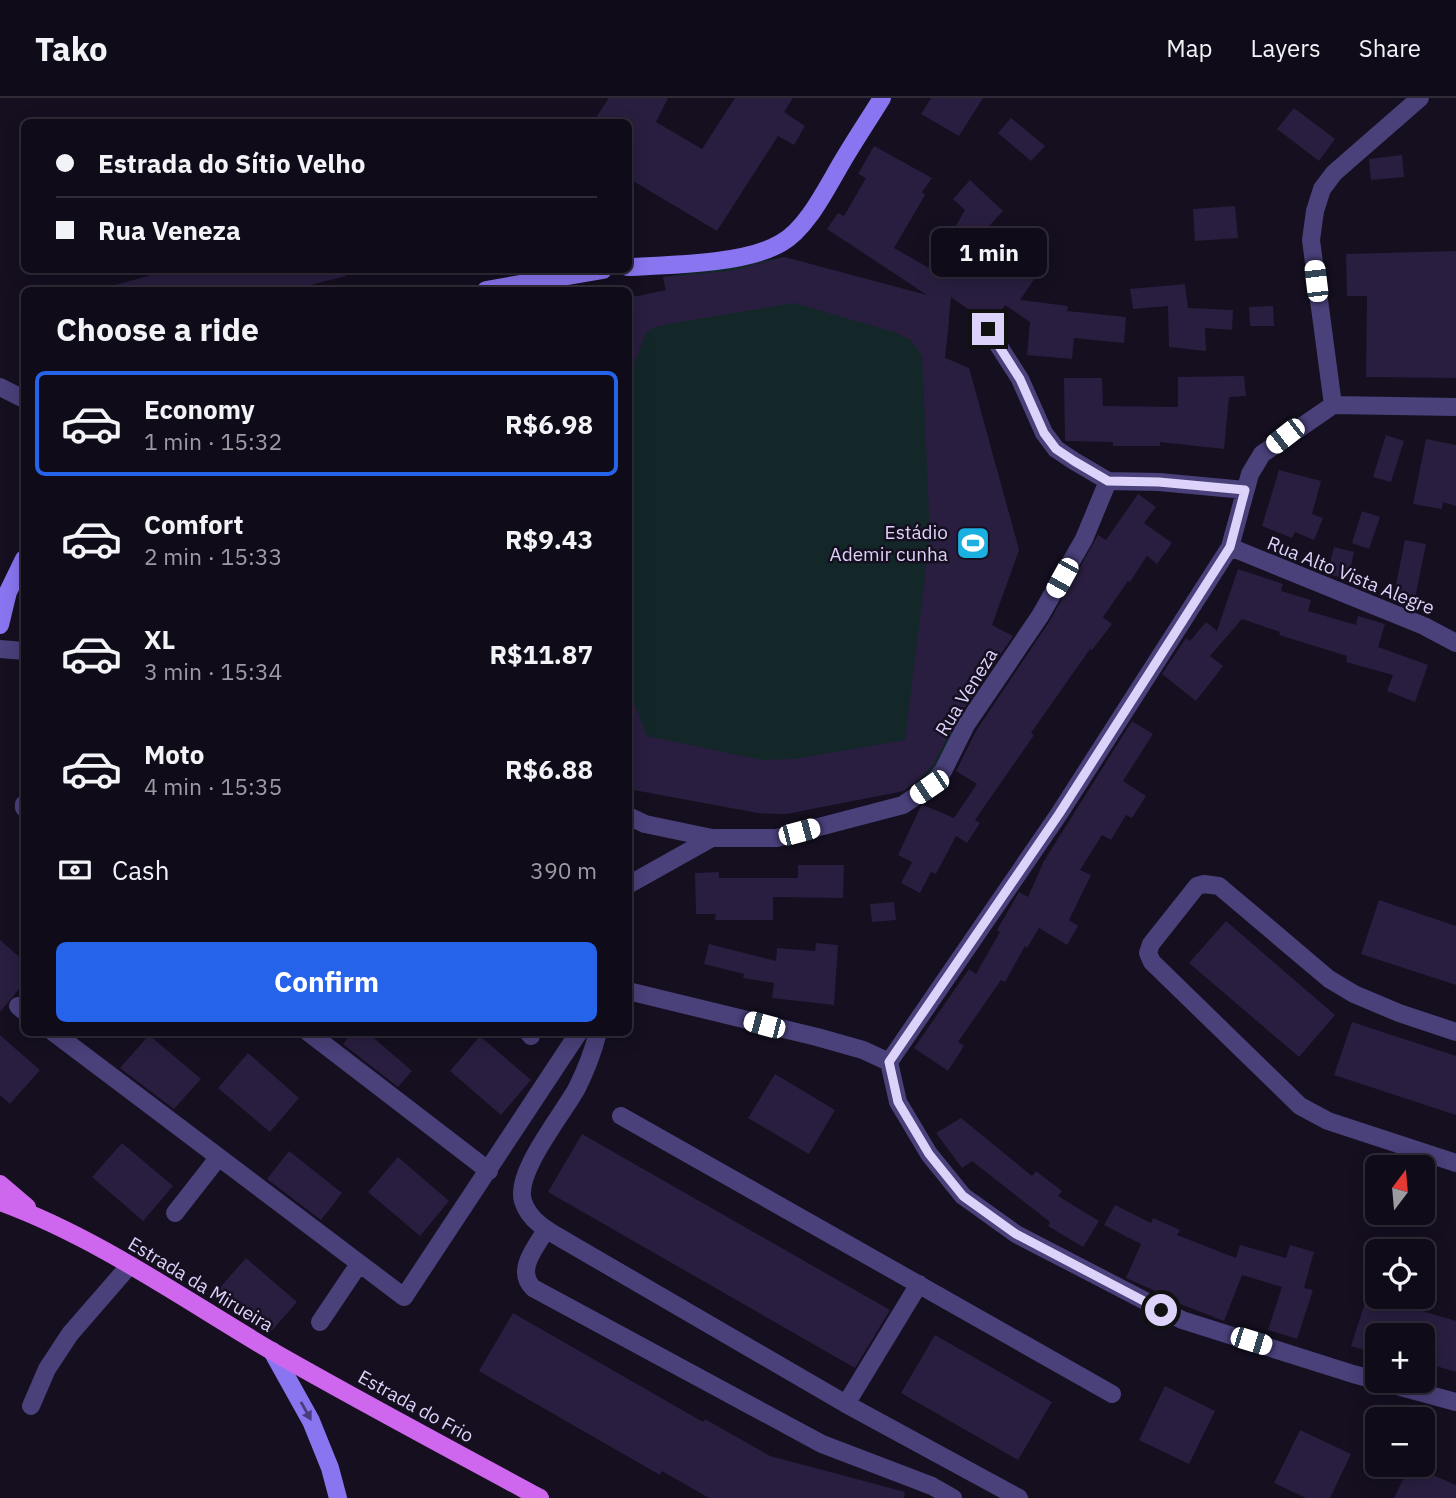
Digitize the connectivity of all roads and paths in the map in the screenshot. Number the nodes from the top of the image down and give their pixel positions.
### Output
1 (882, 98) edge
2 (1420, 98) edge
3 (632, 267) edge
4 (589, 273) edge
5 (521, 287) edge
6 (988, 329) dead end
7 (0, 387) edge
8 (21, 398) edge
9 (1333, 405) junction
10 (1456, 407) edge
11 (1108, 481) junction
12 (1245, 490) junction
13 (1230, 547) junction
14 (21, 564) edge
15 (4, 590) edge
16 (0, 625) edge
17 (1456, 643) edge
18 (0, 649) edge
19 (21, 651) edge
20 (632, 818) edge
21 (712, 838) junction
22 (632, 883) edge
23 (632, 992) edge
24 (1456, 1032) edge
25 (58, 1036) edge
26 (313, 1036) edge
27 (560, 1036) edge
28 (576, 1036) edge
29 (597, 1036) edge
30 (567, 1050) junction
31 (889, 1062) junction
32 (621, 1116) dead end
33 (218, 1158) junction
34 (1456, 1163) edge
35 (489, 1171) junction
36 (0, 1184) edge
37 (0, 1202) edge
38 (175, 1213) dead end
39 (38, 1216) junction
40 (546, 1230) junction
41 (359, 1264) junction
42 (128, 1266) junction
43 (919, 1284) junction
44 (320, 1322) dead end
45 (272, 1351) junction
46 (1112, 1394) dead end
47 (1456, 1402) edge
48 (846, 1404) junction
49 (31, 1406) dead end
50 (338, 1498) edge
51 (541, 1498) edge
52 (953, 1498) edge
53 (1019, 1498) edge

1 - 3 main road
2 - 9 street
4 - 5 main road
6 - 11 street
7 - 8 street
9 - 10 street
9 - 12 street
11 - 12 street
11 - 21 street, Rua Veneza
12 - 13 street
13 - 17 street, Rua Alto Vista Alegre
13 - 31 street
14 - 15 main road
15 - 16 main road
18 - 19 street
20 - 21 street
21 - 22 street, Rua Veneza
23 - 31 street
24 - 34 street
25 - 33 street
26 - 35 street
27 - 30 street
28 - 30 street
29 - 40 street
30 - 35 street
31 - 47 street
32 - 43 street
33 - 38 street
33 - 41 street
35 - 41 street
36 - 39 main road
37 - 39 main road, Estrada da Mirueira
39 - 42 main road, Estrada da Mirueira
40 - 48 street
40 - 52 street
41 - 44 street
42 - 45 main road, Estrada da Mirueira
42 - 49 street
43 - 46 street
43 - 48 street
45 -> 50 main road, Estrada da Mirueira
45 - 51 main road, Estrada do Frio
48 - 53 street

